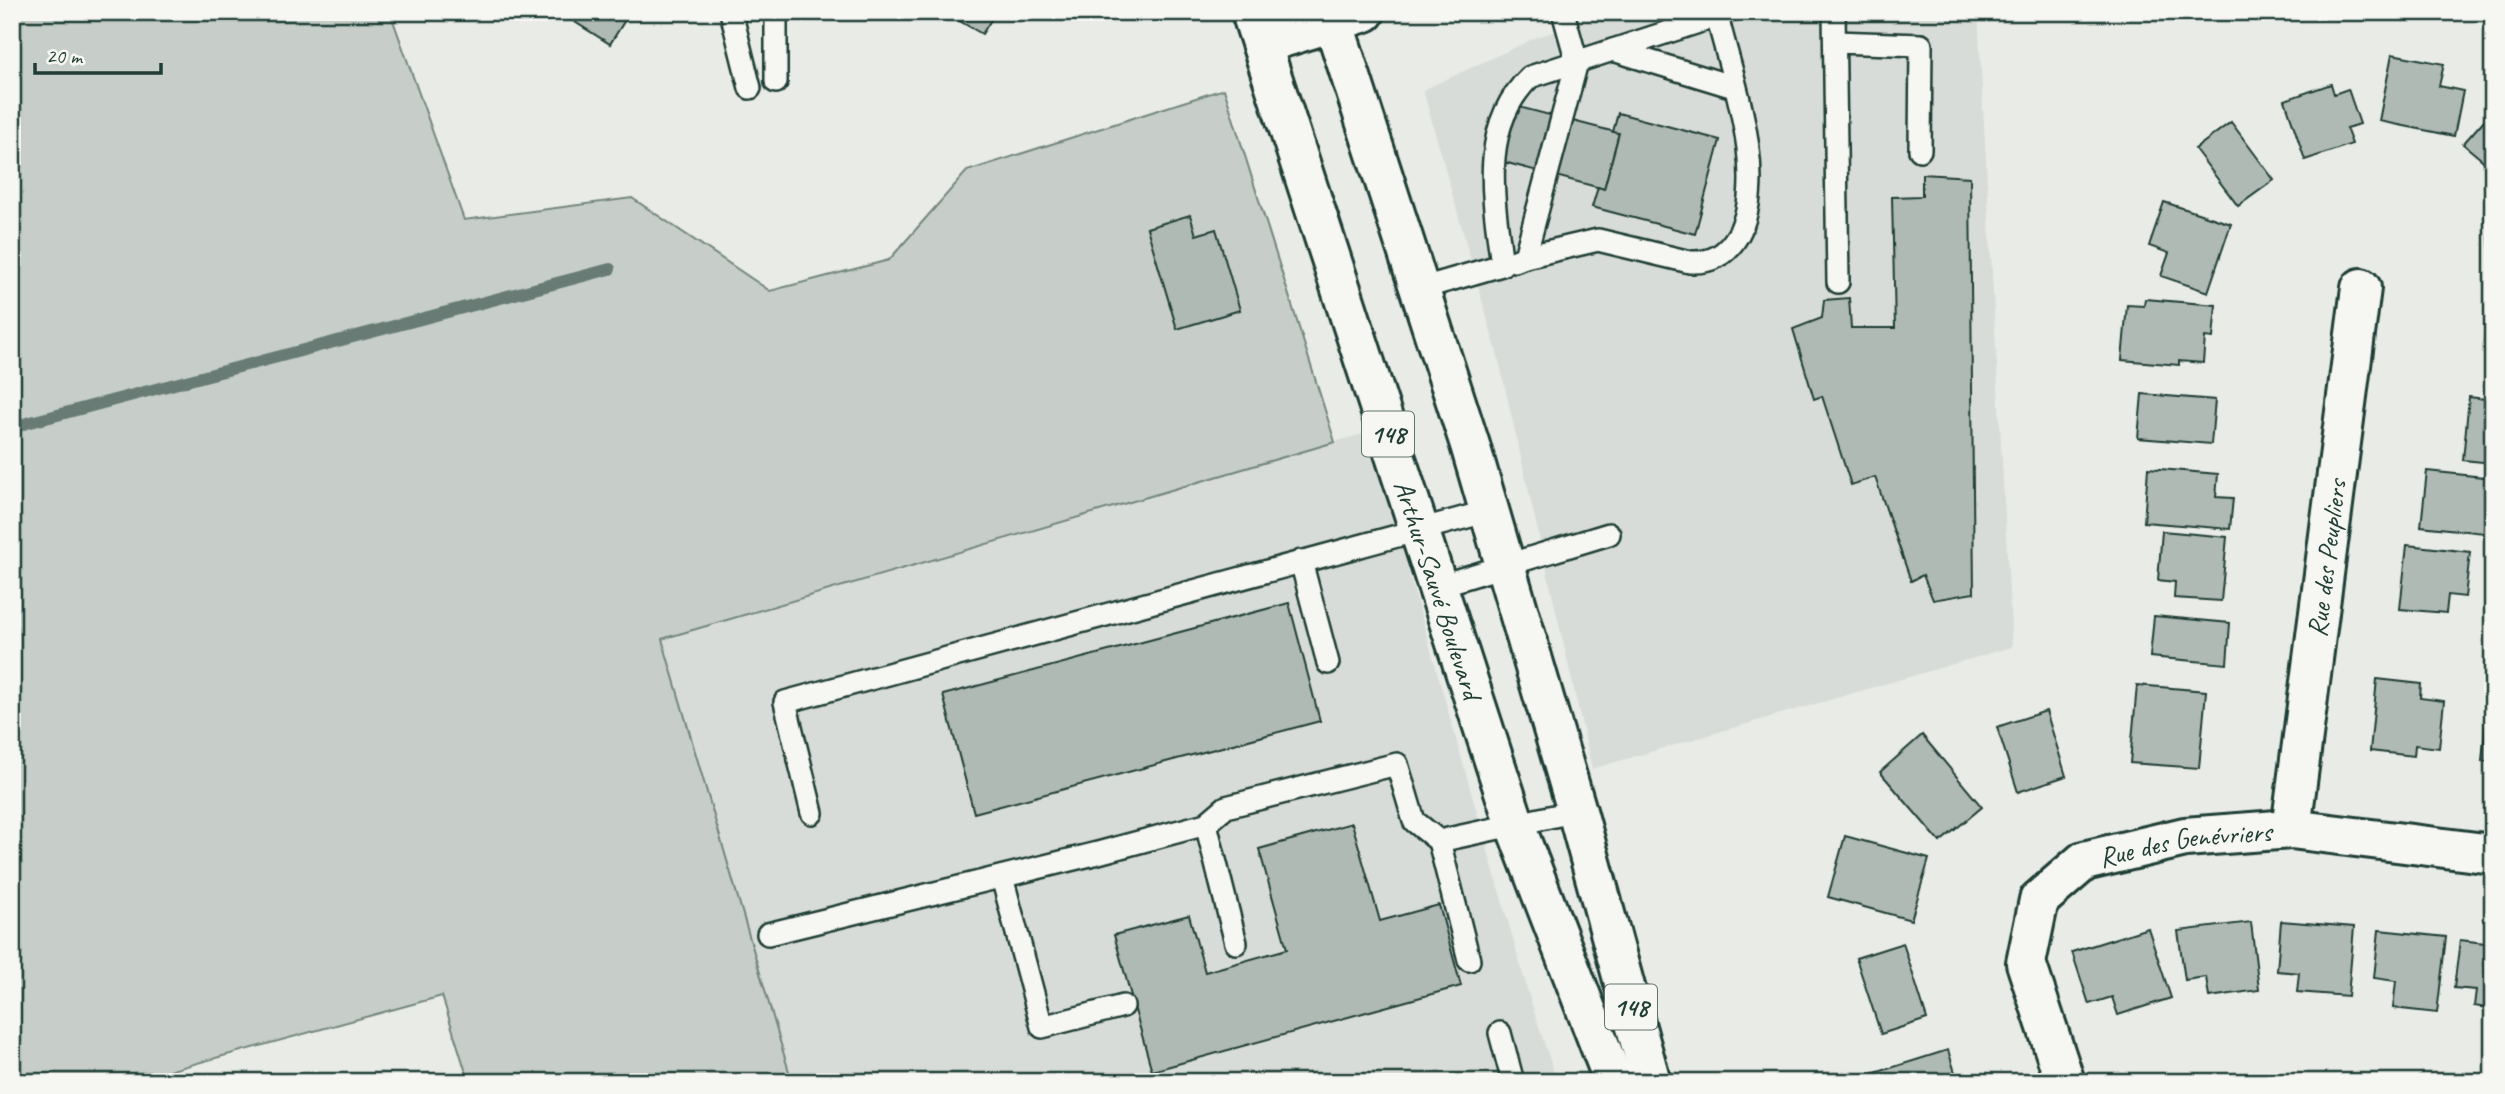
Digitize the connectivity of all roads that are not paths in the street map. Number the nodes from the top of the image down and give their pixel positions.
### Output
1 (731, 12) edge
2 (776, 12) edge
3 (1563, 12) edge
4 (1834, 12) edge
5 (1716, 14) edge
6 (1342, 16) edge
7 (1256, 28) edge
8 (1835, 42) junction
9 (1612, 50) junction
10 (1577, 62) junction
11 (776, 82) dead end
12 (1734, 87) junction
13 (750, 88) dead end
14 (1920, 150) dead end
15 (1525, 257) junction
16 (1502, 265) junction
17 (1838, 282) dead end
18 (2361, 288) dead end
19 (1419, 289) junction
20 (1489, 511) junction
21 (1420, 529) junction
22 (1609, 534) dead end
23 (1301, 561) junction
24 (1505, 564) junction
25 (1438, 586) junction
26 (1328, 663) dead end
27 (1577, 811) junction
28 (812, 813) dead end
29 (1206, 824) junction
30 (1515, 825) junction
31 (2291, 829) junction
32 (1439, 841) junction
33 (2493, 854) edge
34 (1002, 877) junction
35 (768, 934) dead end
36 (1236, 943) dead end
37 (1469, 960) dead end
38 (1123, 1006) dead end
39 (1500, 1033) dead end
40 (1513, 1082) edge
41 (1614, 1082) edge
42 (1651, 1082) edge
43 (2065, 1082) edge

1 - 13 lane
2 - 11 lane
3 - 10 lane
4 - 8 lane
5 - 9 lane
5 - 12 lane
6 - 7 main road
6 - 19 main road, 148
7 - 21 main road, Arthur-Sauvé Boulevard / 148
8 - 14 lane
8 - 17 lane
9 - 10 lane
9 - 12 lane
10 - 15 lane
10 - 16 lane
12 - 15 lane
15 - 16 lane
16 - 19 lane
18 - 31 main road, Rue des Peupliers
19 - 20 main road, 148
20 - 21 lane
20 - 24 main road, 148
21 - 23 lane
21 - 25 main road, Arthur-Sauvé Boulevard / 148
22 - 24 lane
23 - 26 lane
23 - 28 lane
24 - 25 lane
24 - 27 main road, 148
25 - 30 main road, Arthur-Sauvé Boulevard / 148
27 - 30 lane
27 - 42 main road, 148
29 - 32 lane
29 - 34 lane
29 - 36 lane
30 - 32 lane
30 - 41 main road, Arthur-Sauvé Boulevard / 148
31 - 33 main road, Rue des Genévriers
31 - 43 main road, Rue des Genévriers
32 - 37 lane
34 - 35 lane
34 - 38 lane
39 - 40 lane

